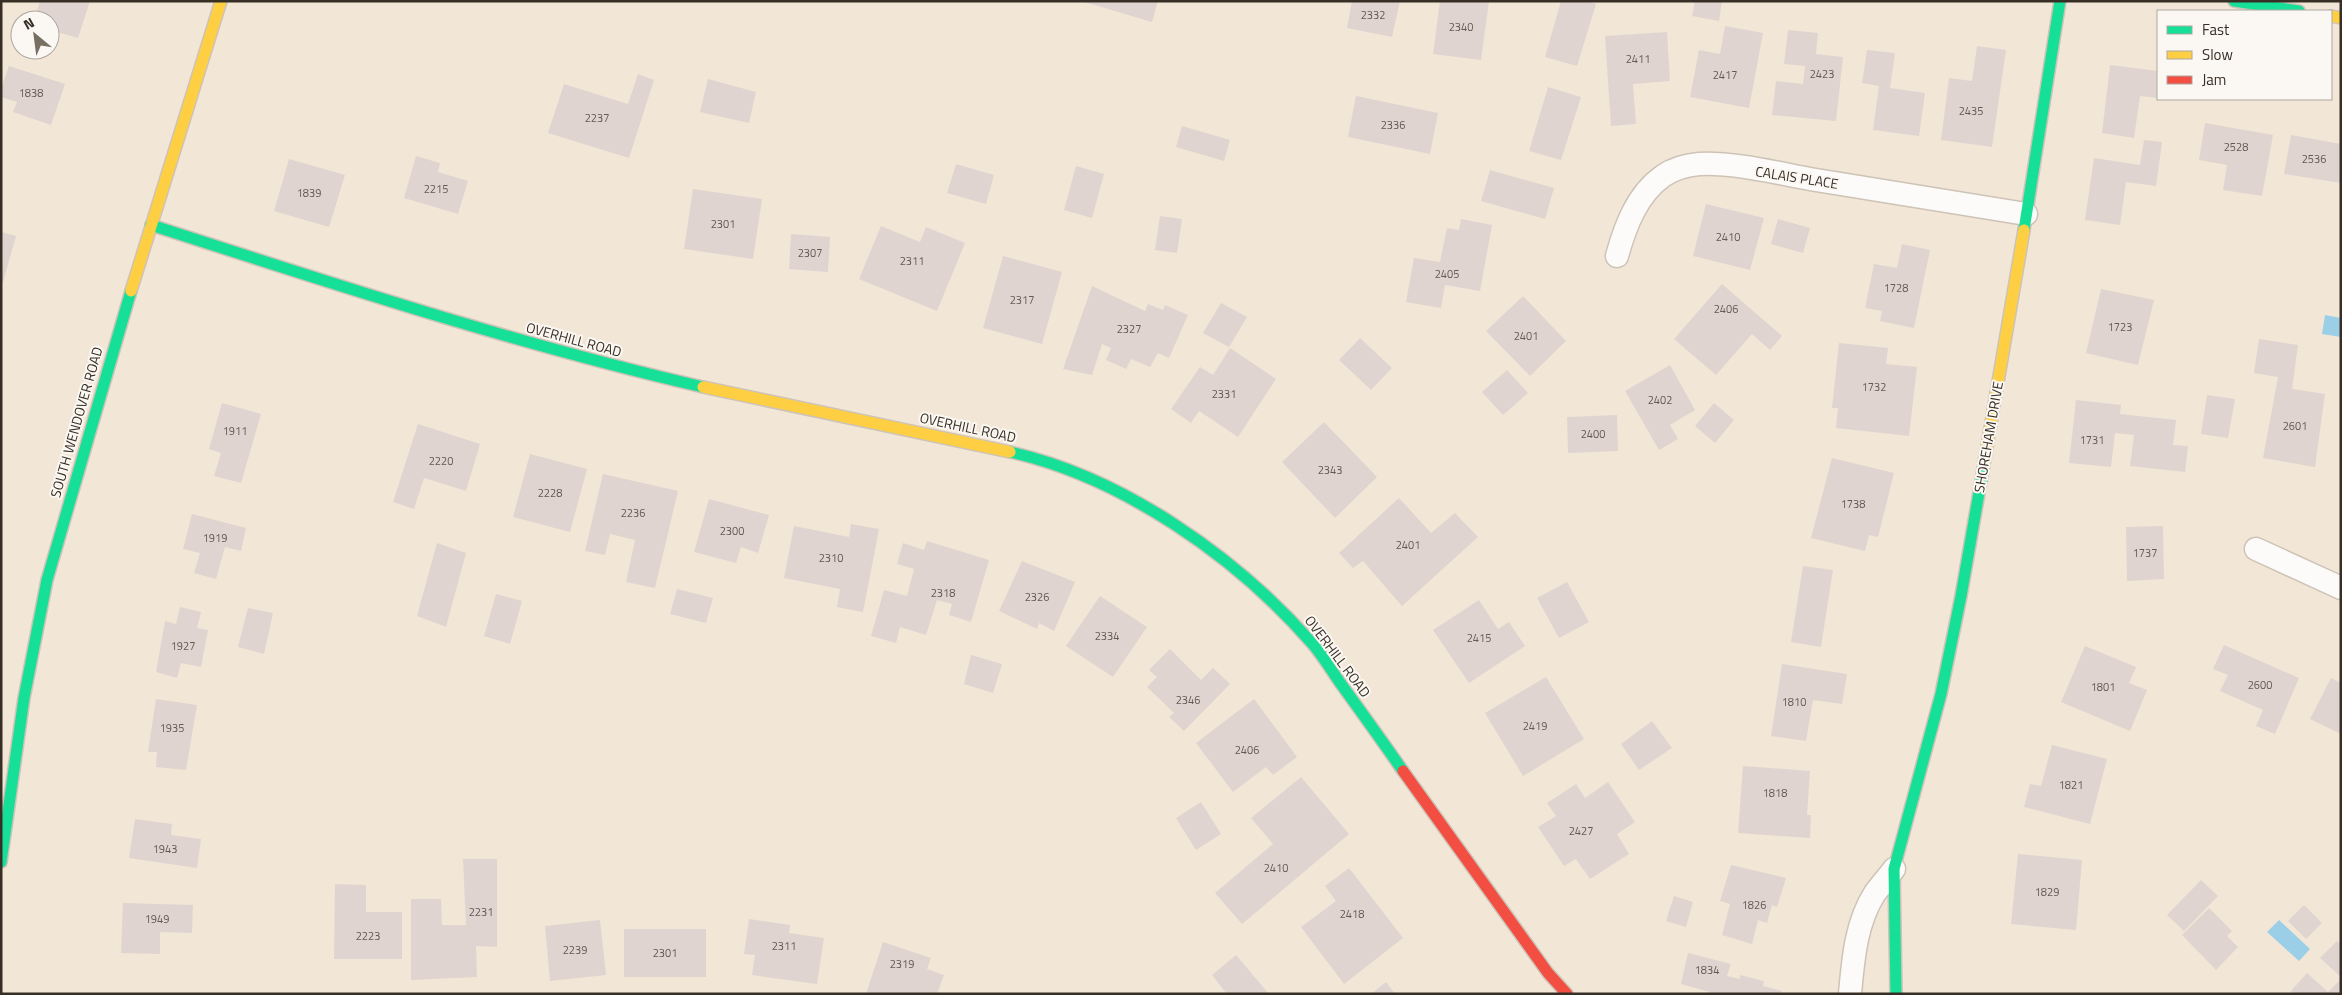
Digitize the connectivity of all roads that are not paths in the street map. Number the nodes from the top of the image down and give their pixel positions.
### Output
1 (221, 1) edge
2 (2060, 1) edge
3 (2234, 1) edge
4 (2292, 10) edge
5 (2026, 214) junction
6 (151, 225) junction
7 (1617, 256) dead end
8 (2256, 550) dead end
9 (2341, 588) edge
10 (1, 862) edge
11 (1894, 869) junction
12 (1567, 994) edge
13 (1850, 994) edge
14 (1896, 994) edge

1 - 6 street, SOUTH WENDOVER ROAD
2 - 5 street, SHOREHAM DRIVE
3 - 4 street
5 - 7 street, CALAIS PLACE
5 - 11 street, SHOREHAM DRIVE
6 - 10 street, SOUTH WENDOVER ROAD
6 - 12 street, OVERHILL ROAD
8 - 9 street
11 - 13 street, SHOREHAM DRIVE
11 - 14 street, SHOREHAM DRIVE

